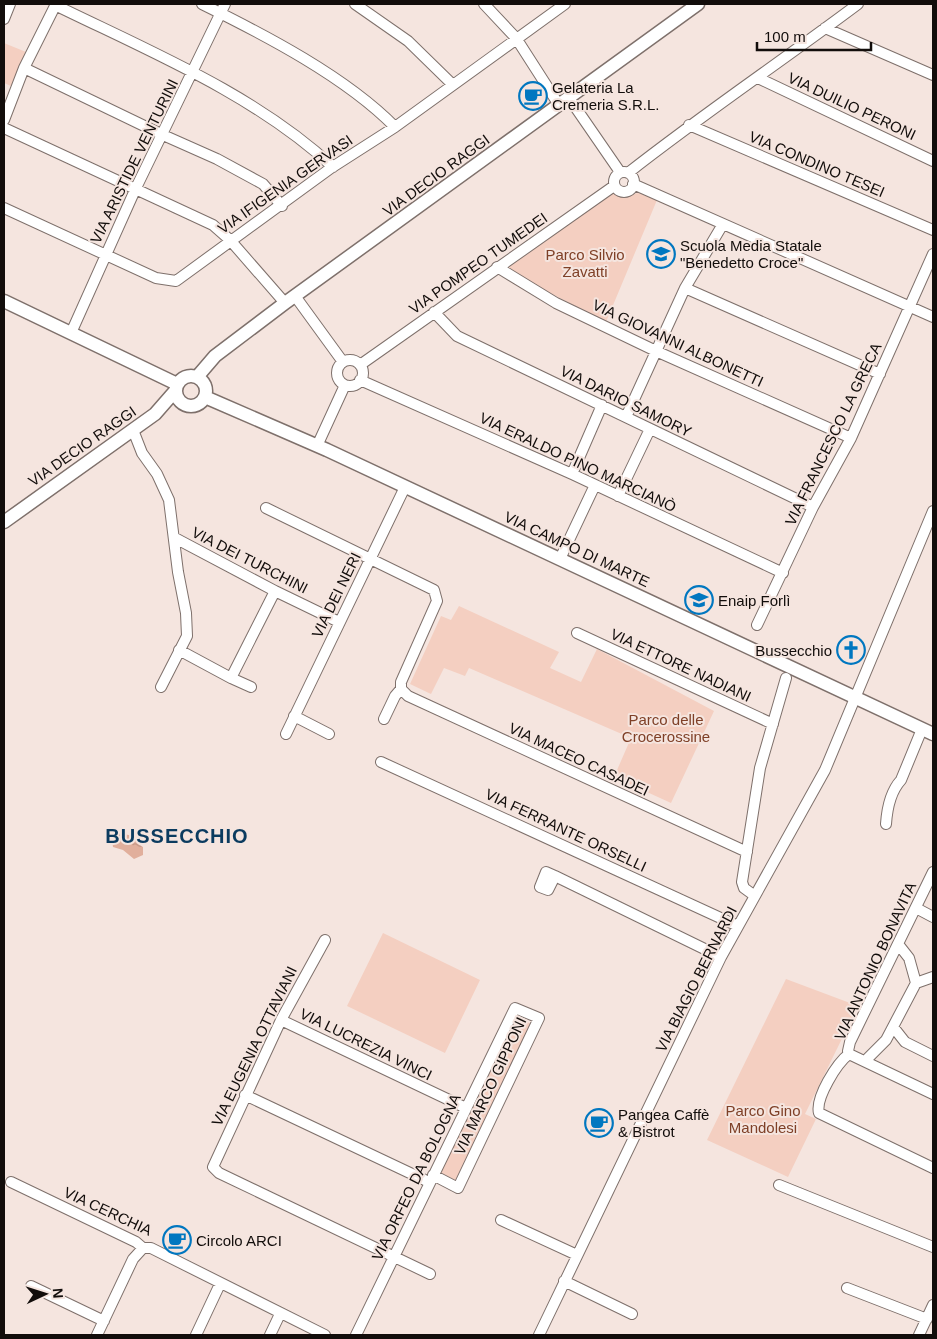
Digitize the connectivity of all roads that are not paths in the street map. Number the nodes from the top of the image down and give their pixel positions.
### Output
1 (10, 4) edge
2 (56, 4) edge
3 (202, 4) edge
4 (355, 4) edge
5 (484, 4) edge
6 (698, 4) edge
7 (858, 4) edge
8 (561, 5) edge
9 (223, 8) edge
10 (4, 19) edge
11 (825, 28) junction
12 (516, 38) junction
13 (24, 68) junction
14 (193, 73) junction
15 (933, 75) edge
16 (758, 78) junction
17 (452, 84) junction
18 (8, 91) edge
19 (564, 102) junction
20 (4, 120) edge
21 (690, 125) junction
22 (395, 127) junction
23 (4, 128) edge
24 (163, 135) junction
25 (933, 161) edge
26 (333, 167) junction
27 (624, 172) junction
28 (633, 184) junction
29 (614, 186) junction
30 (135, 190) junction
31 (282, 206) junction
32 (4, 208) edge
33 (723, 224) junction
34 (933, 230) edge
35 (230, 240) junction
36 (106, 254) junction
37 (933, 254) edge
38 (497, 267) junction
39 (685, 288) junction
40 (290, 299) junction
41 (4, 301) edge
42 (910, 306) junction
43 (434, 312) junction
44 (933, 317) edge
45 (71, 333) junction
46 (658, 352) junction
47 (343, 362) junction
48 (360, 365) junction
49 (880, 374) junction
50 (197, 377) junction
51 (360, 380) junction
52 (345, 385) junction
53 (176, 387) junction
54 (206, 397) junction
55 (602, 406) junction
56 (188, 407) junction
57 (155, 414) junction
58 (626, 417) junction
59 (650, 429) junction
60 (133, 430) junction
61 (851, 438) junction
62 (317, 446) junction
63 (572, 474) junction
64 (595, 485) junction
65 (405, 487) junction
66 (618, 496) junction
67 (814, 507) junction
68 (266, 508) dead end
69 (933, 511) edge
70 (4, 522) edge
71 (175, 538) junction
72 (370, 559) junction
73 (560, 559) junction
74 (783, 573) junction
75 (274, 591) junction
76 (340, 622) junction
77 (757, 625) dead end
78 (577, 633) dead end
79 (179, 650) junction
80 (231, 678) junction
81 (786, 678) dead end
82 (161, 687) dead end
83 (251, 687) dead end
84 (401, 689) junction
85 (856, 698) junction
86 (294, 716) junction
87 (384, 719) dead end
88 (772, 724) junction
89 (930, 732) edge
90 (286, 734) dead end
91 (329, 734) dead end
92 (381, 762) dead end
93 (886, 824) dead end
94 (746, 852) junction
95 (933, 872) edge
96 (555, 876) dead end
97 (755, 896) junction
98 (916, 908) junction
99 (933, 917) edge
100 (738, 926) junction
101 (325, 940) dead end
102 (898, 944) junction
103 (721, 957) junction
104 (933, 977) edge
105 (916, 983) junction
106 (281, 1020) junction
107 (894, 1028) junction
108 (503, 1032) joint
109 (849, 1054) junction
110 (933, 1056) edge
111 (865, 1061) junction
112 (933, 1094) edge
113 (245, 1095) junction
114 (466, 1108) junction
115 (933, 1168) edge
116 (431, 1179) junction
117 (11, 1182) dead end
118 (779, 1185) dead end
119 (501, 1220) dead end
120 (933, 1247) edge
121 (143, 1248) junction
122 (577, 1255) junction
123 (394, 1256) junction
124 (430, 1274) dead end
125 (564, 1281) junction
126 (220, 1284) junction
127 (31, 1286) dead end
128 (847, 1288) dead end
129 (933, 1305) edge
130 (280, 1314) junction
131 (632, 1314) dead end
132 (926, 1319) junction
133 (104, 1321) junction
134 (97, 1335) edge
135 (196, 1335) edge
136 (270, 1335) edge
137 (325, 1335) edge
138 (356, 1335) edge
139 (539, 1335) edge
140 (919, 1335) edge

1 - 10 street
2 - 13 street
2 - 14 street
3 - 9 street
4 - 17 street
5 - 12 street
6 - 19 main road, VIA DECIO RAGGI
7 - 11 street
8 - 12 street, VIA IFIGENIA GERVASI
9 - 14 street, VIA ARISTIDE VENTURINI
9 - 22 street
11 - 15 street
11 - 16 street
12 - 17 street, VIA IFIGENIA GERVASI
12 - 19 street
13 - 18 street
13 - 24 street
14 - 24 street, VIA ARISTIDE VENTURINI
14 - 26 street
16 - 21 street
16 - 25 street, VIA DUILIO PERONI
17 - 22 street, VIA IFIGENIA GERVASI
18 - 20 street
19 - 27 street
19 - 40 main road, VIA DECIO RAGGI
21 - 27 street
21 - 34 street, VIA CONDINO TESEI
22 - 26 street, VIA IFIGENIA GERVASI
23 - 30 street
24 - 30 street, VIA ARISTIDE VENTURINI
24 - 31 street
26 - 31 street, VIA IFIGENIA GERVASI
27 - 28 street
27 - 29 street
28 - 29 street
28 - 33 street
29 - 38 street, VIA POMPEO TUMEDEI
30 - 35 street
30 - 36 street, VIA ARISTIDE VENTURINI
31 - 35 street, VIA IFIGENIA GERVASI
32 - 36 street, VIA IFIGENIA GERVASI
33 - 39 street
33 - 42 street
35 - 36 street, VIA IFIGENIA GERVASI
35 - 40 street
36 - 45 street, VIA ARISTIDE VENTURINI
37 - 42 street, VIA FRANCESCO LA GRECA
38 - 43 street, VIA POMPEO TUMEDEI
38 - 46 street, VIA GIOVANNI ALBONETTI
39 - 46 street
39 - 49 street
40 - 47 street
40 - 50 main road, VIA DECIO RAGGI
41 - 45 main road
42 - 44 street
42 - 49 street, VIA FRANCESCO LA GRECA
43 - 48 street, VIA POMPEO TUMEDEI
43 - 55 street, VIA DARIO SAMORY
45 - 53 main road
46 - 58 street
46 - 61 street, VIA GIOVANNI ALBONETTI
47 - 48 street
47 - 52 street
48 - 51 street
49 - 61 street, VIA FRANCESCO LA GRECA
50 - 53 main road
50 - 54 main road
51 - 52 street
51 - 63 street, VIA ERALDO PINO MARCIANÒ
52 - 62 street
53 - 56 main road
53 - 57 main road, VIA DECIO RAGGI
54 - 56 main road
54 - 62 main road, VIA CAMPO DI MARTE
55 - 58 street, VIA DARIO SAMORY
55 - 63 street
56 - 57 main road, VIA DECIO RAGGI
57 - 60 main road, VIA DECIO RAGGI
58 - 59 street, VIA DARIO SAMORY
59 - 66 street
59 - 67 street, VIA DARIO SAMORY
60 - 70 main road, VIA DECIO RAGGI
60 - 71 street
61 - 67 street, VIA FRANCESCO LA GRECA
62 - 65 main road, VIA CAMPO DI MARTE
63 - 64 street, VIA ERALDO PINO MARCIANÒ
64 - 66 street, VIA ERALDO PINO MARCIANÒ
64 - 73 street
65 - 72 street, VIA DEI NERI
65 - 73 main road, VIA CAMPO DI MARTE
66 - 74 street, VIA ERALDO PINO MARCIANÒ
67 - 74 street, VIA FRANCESCO LA GRECA
68 - 72 street
69 - 85 street
71 - 75 street, VIA DEI TURCHINI
71 - 79 street
72 - 76 street, VIA DEI NERI
72 - 84 street
73 - 85 main road, VIA CAMPO DI MARTE
74 - 77 street, VIA FRANCESCO LA GRECA
75 - 76 street, VIA DEI TURCHINI
75 - 80 street
76 - 86 street, VIA DEI NERI
78 - 88 street, VIA ETTORE NADIANI
79 - 80 street
79 - 82 street
80 - 83 street
81 - 88 street, VIA BIAGIO BERNARDI
84 - 87 street
84 - 94 street, VIA MACEO CASADEI
85 - 89 main road, VIA CAMPO DI MARTE
85 - 97 street
86 - 90 street, VIA DEI NERI
86 - 91 street
88 - 94 street, VIA BIAGIO BERNARDI
89 - 93 street
92 - 100 street, VIA FERRANTE ORSELLI
94 - 97 street, VIA BIAGIO BERNARDI
95 - 98 street, VIA ANTONIO BONAVITA
96 - 103 street
97 - 100 street, VIA BIAGIO BERNARDI
98 - 99 street
98 - 102 street, VIA ANTONIO BONAVITA
100 - 103 street, VIA BIAGIO BERNARDI
101 - 106 street, VIA EUGENIA OTTAVIANI
102 - 105 street
102 - 109 street, VIA ANTONIO BONAVITA
103 - 122 street, VIA BIAGIO BERNARDI
104 - 105 street
105 - 107 street
106 - 113 street, VIA EUGENIA OTTAVIANI
106 - 114 street, VIA LUCREZIA VINCI
107 - 110 street
107 - 111 street
108 - 114 street, VIA ORFEO DA BOLOGNA
108 - 116 street, VIA MARCO GIPPONI
109 - 111 street
109 - 115 street, VIA ANTONIO BONAVITA
111 - 112 street
113 - 116 street, VIA MARCO GIPPONI
113 - 123 street, VIA EUGENIA OTTAVIANI
114 - 116 street, VIA ORFEO DA BOLOGNA
116 - 123 street, VIA ORFEO DA BOLOGNA
117 - 121 street, VIA CERCHIA
118 - 120 street
119 - 122 street
121 - 126 street, VIA CERCHIA
121 - 133 street
122 - 125 street, VIA BIAGIO BERNARDI
123 - 124 street
123 - 138 street, VIA ORFEO DA BOLOGNA
125 - 131 street
125 - 139 street, VIA BIAGIO BERNARDI
126 - 130 street, VIA CERCHIA
126 - 135 street
127 - 133 street
128 - 132 street
129 - 132 street
130 - 136 street
130 - 137 street, VIA CERCHIA
132 - 140 street
133 - 134 street

